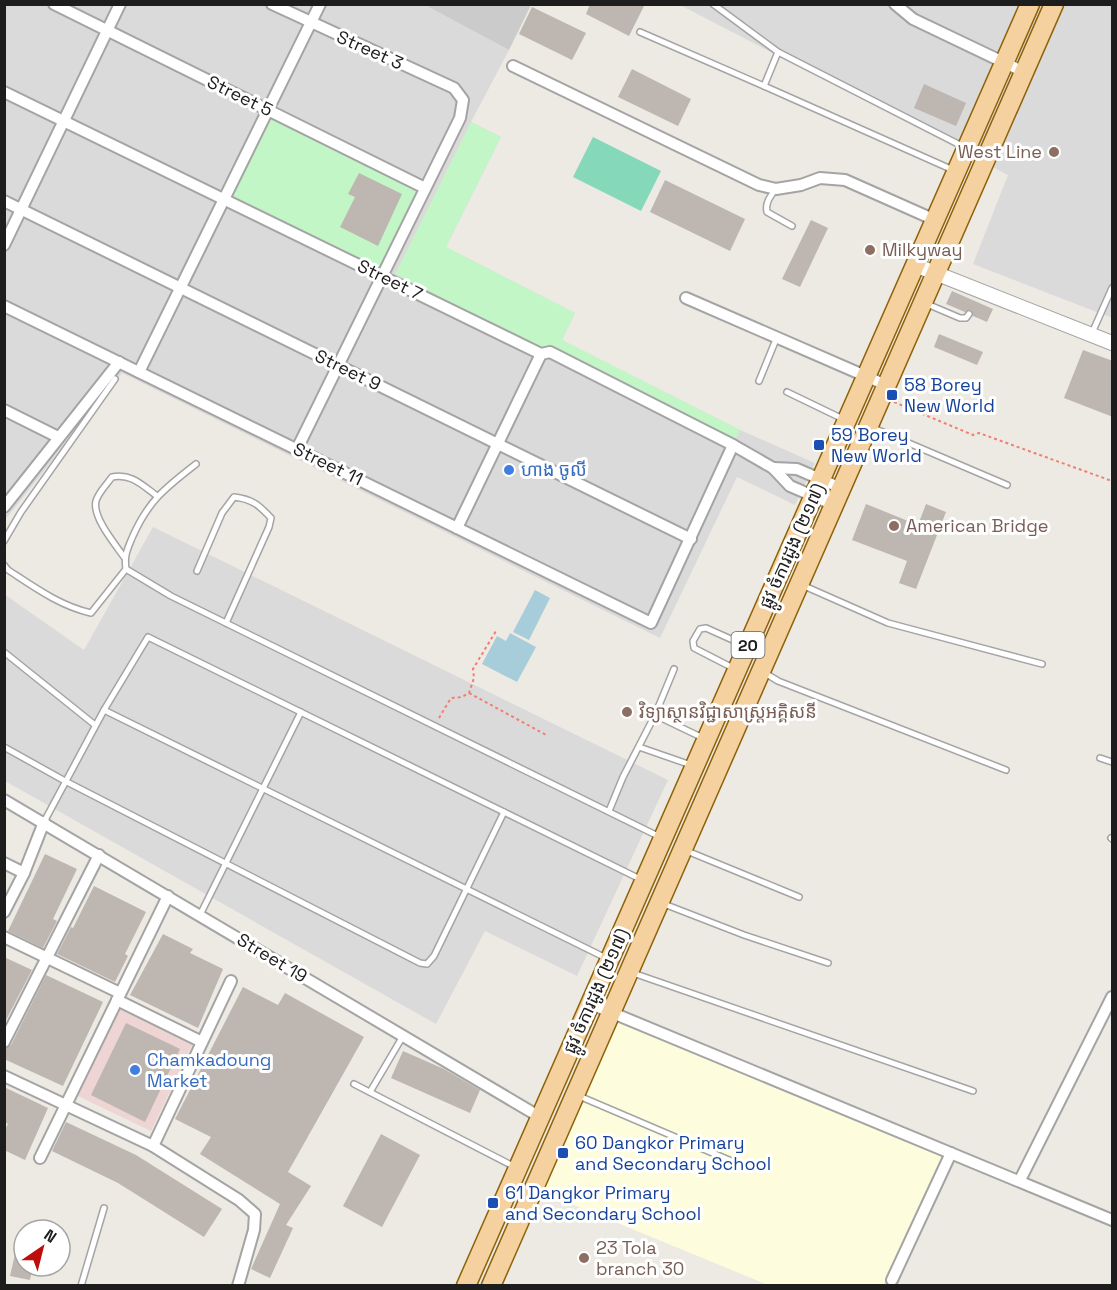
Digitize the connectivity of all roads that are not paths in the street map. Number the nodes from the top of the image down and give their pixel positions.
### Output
1 (54, 4) edge
2 (120, 4) edge
3 (272, 4) edge
4 (320, 4) edge
5 (713, 4) edge
6 (895, 4) edge
7 (1030, 4) edge
8 (1054, 4) edge
9 (311, 23) junction
10 (107, 31) junction
11 (640, 32) dead end
12 (778, 52) junction
13 (1004, 63) junction
14 (513, 66) dead end
15 (1024, 72) junction
16 (764, 86) junction
17 (4, 92) edge
18 (268, 110) junction
19 (64, 121) junction
20 (967, 149) junction
21 (956, 172) junction
22 (425, 188) junction
23 (776, 189) junction
24 (224, 199) junction
25 (4, 201) edge
26 (22, 209) junction
27 (935, 220) junction
28 (792, 226) dead end
29 (4, 245) edge
30 (915, 265) junction
31 (936, 273) junction
32 (382, 277) junction
33 (180, 287) junction
34 (1113, 288) edge
35 (686, 298) dead end
36 (923, 302) junction
37 (4, 306) edge
38 (969, 314) dead end
39 (1091, 334) junction
40 (777, 337) junction
41 (1113, 343) edge
42 (541, 354) junction
43 (119, 362) junction
44 (338, 365) junction
45 (139, 372) junction
46 (866, 376) junction
47 (115, 379) dead end
48 (759, 381) dead end
49 (884, 391) junction
50 (787, 392) dead end
51 (4, 410) edge
52 (847, 420) junction
53 (868, 426) junction
54 (58, 436) junction
55 (498, 444) junction
56 (733, 445) junction
57 (297, 449) junction
58 (196, 464) dead end
59 (773, 468) junction
60 (821, 479) junction
61 (1007, 485) dead end
62 (157, 496) junction
63 (837, 496) junction
64 (813, 497) junction
65 (4, 507) edge
66 (457, 528) junction
67 (691, 538) junction
68 (4, 541) edge
69 (124, 557) junction
70 (4, 565) edge
71 (126, 569) junction
72 (197, 571) dead end
73 (799, 583) junction
74 (226, 623) junction
75 (748, 647) junction
76 (4, 652) edge
77 (1042, 664) dead end
78 (674, 669) dead end
79 (738, 670) junction
80 (761, 671) junction
81 (104, 711) junction
82 (301, 712) junction
83 (655, 715) junction
84 (95, 725) junction
85 (707, 740) junction
86 (4, 747) edge
87 (639, 747) junction
88 (1100, 758) dead end
89 (1113, 762) edge
90 (695, 767) junction
91 (1006, 770) dead end
92 (65, 781) junction
93 (263, 789) junction
94 (4, 800) edge
95 (609, 811) junction
96 (504, 812) junction
97 (44, 822) junction
98 (664, 838) junction
99 (682, 849) junction
100 (99, 855) junction
101 (4, 863) edge
102 (226, 863) junction
103 (24, 873) junction
104 (645, 882) junction
105 (467, 889) junction
106 (168, 896) junction
107 (798, 897) dead end
108 (659, 902) junction
109 (4, 912) edge
110 (200, 915) junction
111 (4, 937) edge
112 (47, 958) junction
113 (610, 960) junction
114 (828, 963) dead end
115 (629, 972) junction
116 (231, 981) dead end
117 (118, 997) junction
118 (1113, 997) edge
119 (591, 1004) junction
120 (612, 1012) junction
121 (403, 1036) junction
122 (4, 1042) edge
123 (202, 1042) junction
124 (4, 1076) edge
125 (354, 1083) dead end
126 (973, 1091) dead end
127 (370, 1092) junction
128 (575, 1094) junction
129 (66, 1106) junction
130 (540, 1117) junction
131 (153, 1146) junction
132 (951, 1153) junction
133 (40, 1158) dead end
134 (736, 1163) dead end
135 (517, 1168) junction
136 (1020, 1180) junction
137 (104, 1208) dead end
138 (1113, 1220) edge
139 (892, 1280) dead end
140 (81, 1286) edge
141 (238, 1286) edge
142 (466, 1286) edge
143 (491, 1286) edge

1 - 10 street, Street 5
2 - 10 street
3 - 9 street, Street 3
4 - 9 street
5 - 12 lane
6 - 13 street
7 - 13 main road, ផ្លូវ ចំការដូង (២១៧) / 20
8 - 15 main road, ផ្លូវ ចំការដូង (២១៧) / 20
9 - 18 street
9 - 22 street, Street 3
10 - 18 street, Street 5
10 - 19 street
11 - 16 lane
12 - 16 lane
12 - 20 lane
13 - 15 street
13 - 20 main road, ផ្លូវ ចំការដូង (២១៧) / 20
14 - 23 street
15 - 31 main road, ផ្លូវ ចំការដូង (២១៧) / 20
16 - 21 lane
17 - 19 street, Street 7
18 - 22 street, Street 5
18 - 24 street
19 - 24 street, Street 7
19 - 26 street
20 - 21 main road, ផ្លូវ ចំការដូង (២១៧) / 20
21 - 27 main road, ផ្លូវ ចំការដូង (២១៧) / 20
22 - 32 street
23 - 27 street
23 - 28 lane
24 - 32 street, Street 7
24 - 33 street
25 - 26 street, Street 9
26 - 29 street
26 - 33 street, Street 9
27 - 30 main road, ផ្លូវ ចំការដូង (២១៧) / 20
30 - 31 street
30 - 46 main road, ផ្លូវ ចំការដូង (២១៧) / 20
31 - 36 main road, ផ្លូវ ចំការដូង (២១៧) / 20
31 - 39 street
32 - 42 street, Street 7
32 - 44 street
33 - 44 street, Street 9
33 - 45 street
34 - 39 lane
35 - 40 street
36 - 38 lane
36 - 49 main road, ផ្លូវ ចំការដូង (២១៧) / 20
37 - 43 street, Street 11
39 - 41 street
40 - 46 street
40 - 48 lane
42 - 55 street
42 - 56 street, Street 7
43 - 45 street, Street 11
43 - 54 street
44 - 55 street, Street 9
44 - 57 street
45 - 57 street, Street 11
46 - 49 street
46 - 52 main road, ផ្លូវ ចំការដូង (២១៧) / 20
47 - 68 lane
49 - 53 main road, ផ្លូវ ចំការដូង (២១៧) / 20
50 - 52 lane
51 - 54 street
52 - 60 main road, ផ្លូវ ចំការដូង (២១៧) / 20
53 - 61 lane
53 - 63 main road, ផ្លូវ ចំការដូង (២១៧) / 20
54 - 65 street
55 - 66 street
55 - 67 street, Street 9
56 - 59 street, Street 7
56 - 67 street
57 - 66 street, Street 11
58 - 62 lane
59 - 60 street, Street 7
59 - 64 street, Street 7
60 - 63 street, Street 7
60 - 64 main road, ផ្លូវ ចំការដូង (២១៧) / 20
62 - 69 lane
62 - 69 lane
63 - 64 street, Street 7
63 - 73 main road, ផ្លូវ ចំការដូង (២១៧) / 20
64 - 75 main road, ផ្លូវ ចំការដូង (២១៧) / 20
66 - 67 street, Street 11
69 - 71 lane
70 - 71 lane
71 - 74 lane
72 - 74 lane
73 - 77 lane
73 - 80 main road, ផ្លូវ ចំការដូង (២១៧) / 20
74 - 95 lane
75 - 79 main road, ផ្លូវ ចំការដូង (២១៧) / 20
75 - 79 lane
76 - 84 lane
78 - 83 lane
79 - 85 main road, ផ្លូវ ចំការដូង (២១៧) / 20
80 - 91 lane
80 - 99 main road, ផ្លូវ ចំការដូង (២១៧) / 20
81 - 82 lane
81 - 84 lane
81 - 93 lane
82 - 93 lane
82 - 96 lane
83 - 85 lane
83 - 87 lane
84 - 92 lane
85 - 90 main road, ផ្លូវ ចំការដូង (២១៧) / 20
86 - 92 lane
87 - 90 lane
87 - 95 lane
88 - 89 lane
90 - 98 main road, ផ្លូវ ចំការដូង (២១៧) / 20
92 - 97 lane
92 - 102 lane
93 - 102 lane
93 - 105 lane
94 - 97 street, Street 19
95 - 98 lane
96 - 104 lane
96 - 105 lane
97 - 100 street, Street 19
97 - 103 street
98 - 104 main road, ផ្លូវ ចំការដូង (២១៧) / 20
99 - 107 lane
99 - 108 main road, ផ្លូវ ចំការដូង (២១៧) / 20
100 - 106 street, Street 19
100 - 112 street
101 - 103 street
102 - 105 lane
102 - 110 lane
103 - 109 street
104 - 113 main road, ផ្លូវ ចំការដូង (២១៧) / 20
105 - 113 lane
106 - 110 street, Street 19
106 - 117 street
108 - 114 lane
108 - 115 main road, ផ្លូវ ចំការដូង (២១៧) / 20
110 - 121 street, Street 19
111 - 112 street
112 - 117 street
112 - 122 street
113 - 119 main road, ផ្លូវ ចំការដូង (២១៧) / 20
115 - 120 main road, ផ្លូវ ចំការដូង (២១៧) / 20
115 - 126 lane
116 - 123 street
117 - 123 street
117 - 129 street
118 - 136 street
119 - 120 street
119 - 130 main road, ផ្លូវ ចំការដូង (២១៧) / 20
120 - 128 main road, ផ្លូវ ចំការដូង (២១៧) / 20
120 - 132 street
121 - 127 lane
121 - 130 street, Street 19
123 - 131 street
124 - 129 street
125 - 127 lane
127 - 135 lane
128 - 134 lane
128 - 143 main road, ផ្លូវ ចំការដូង (២១៧) / 20
129 - 131 street
129 - 133 street
130 - 135 main road, ផ្លូវ ចំការដូង (២១៧) / 20
131 - 141 street
132 - 136 street
132 - 139 street
135 - 142 main road, ផ្លូវ ចំការដូង (២១៧) / 20
136 - 138 street
137 - 140 lane

